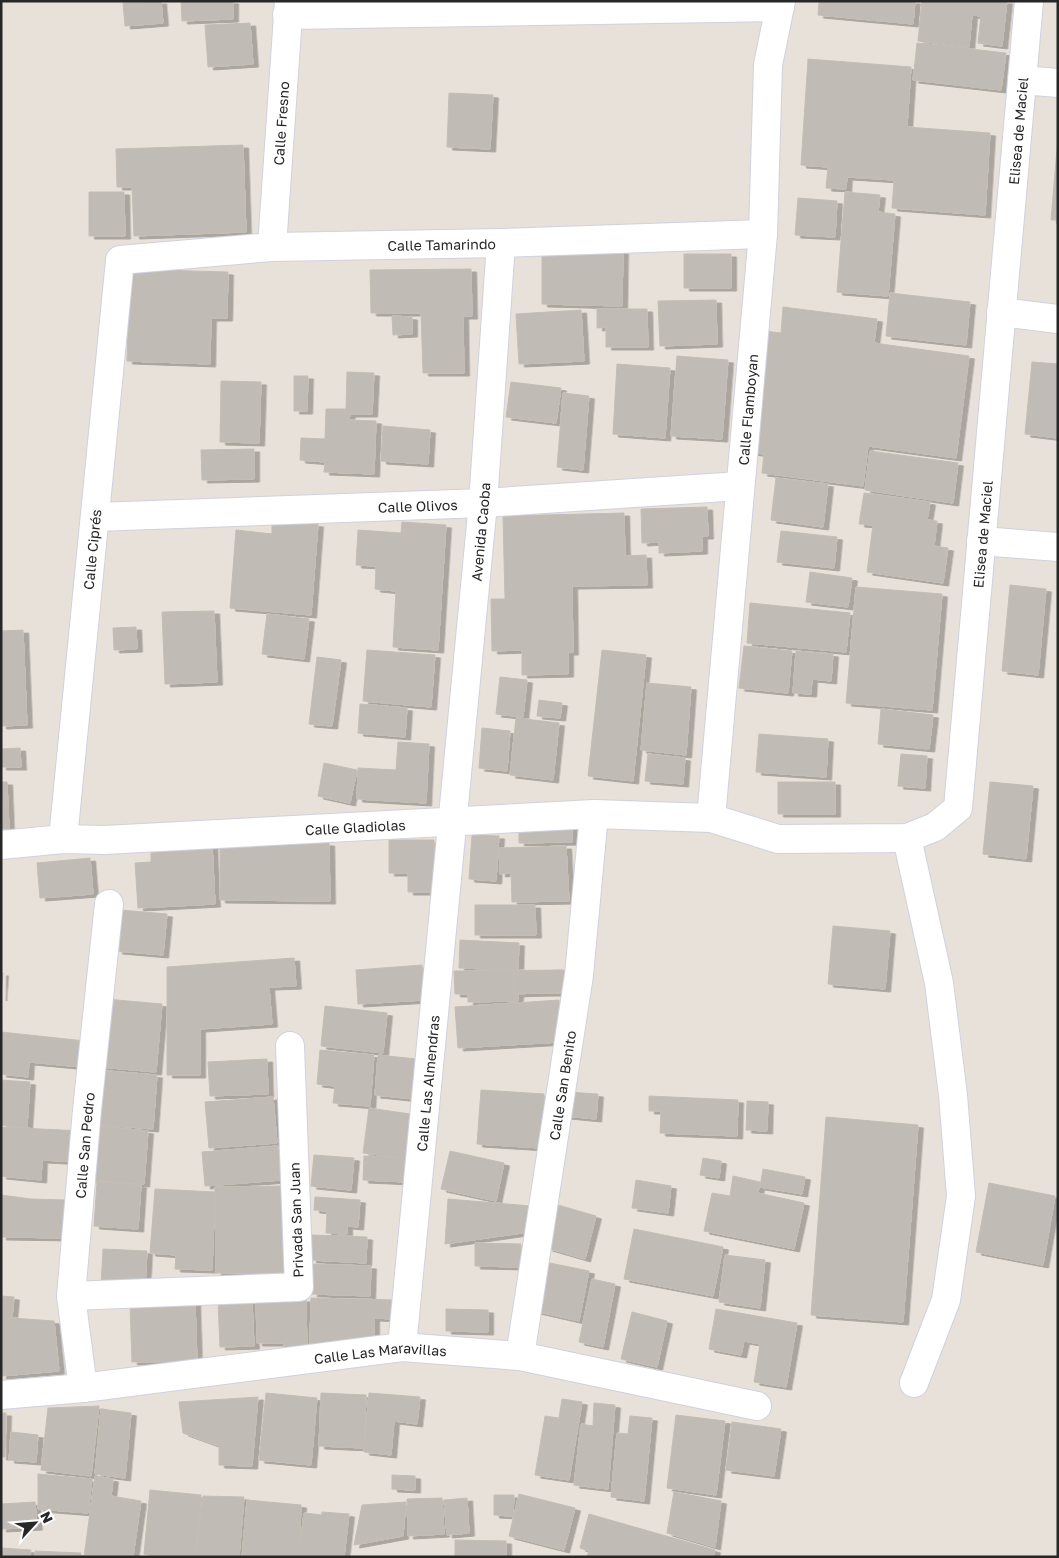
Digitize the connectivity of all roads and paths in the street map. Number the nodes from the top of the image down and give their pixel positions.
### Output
1 (1029, 1) edge
2 (780, 4) edge
3 (288, 8) edge
4 (1022, 80) junction
5 (1058, 83) edge
6 (763, 234) junction
7 (501, 243) junction
8 (272, 247) junction
9 (120, 260) joint
10 (1002, 312) junction
11 (1058, 319) edge
12 (740, 486) junction
13 (483, 503) junction
14 (96, 516) junction
15 (981, 541) junction
16 (1058, 546) edge
17 (594, 814) junction
18 (711, 818) junction
19 (454, 820) junction
20 (63, 838) junction
21 (907, 838) junction
22 (1, 845) edge
23 (108, 904) dead end
24 (290, 1046) dead end
25 (72, 1296) junction
26 (402, 1347) junction
27 (520, 1356) junction
28 (914, 1383) dead end
29 (83, 1388) junction
30 (1, 1395) edge
31 (757, 1406) dead end

1 - 4 street, Elisea de Maciel
2 - 3 street
2 - 6 street, Calle Flamboyan
3 - 8 street, Calle Fresno
4 - 5 street
4 - 10 street, Elisea de Maciel
6 - 7 street, Calle Tamarindo
6 - 12 street, Calle Flamboyan
7 - 8 street, Calle Tamarindo
7 - 13 street, Avenida Caoba
8 - 9 street, Calle Tamarindo
9 - 14 street, Calle Ciprés
10 - 11 street
10 - 15 street, Elisea de Maciel
12 - 13 street, Calle Olivos
12 - 18 street, Calle Flamboyan
13 - 14 street, Calle Olivos
13 - 19 street, Avenida Caoba
14 - 20 street, Calle Ciprés
15 - 16 street
15 - 21 street, Elisea de Maciel
17 - 18 street, Calle Gladiolas
17 - 19 street, Calle Gladiolas
17 - 27 street, Calle San Benito
18 - 21 street, Elisea de Maciel
19 - 20 street, Calle Gladiolas
19 - 26 street, Calle Las Almendras
20 - 22 street, Calle Gladiolas
21 - 28 street
23 - 25 street, Calle San Pedro
24 - 25 street, Privada San Juan
25 - 29 street, Calle San Pedro
26 - 27 street, Calle Las Maravillas
26 - 29 street, Calle Las Maravillas
27 - 31 street, Calle Las Maravillas
29 - 30 street, Calle Las Maravillas

